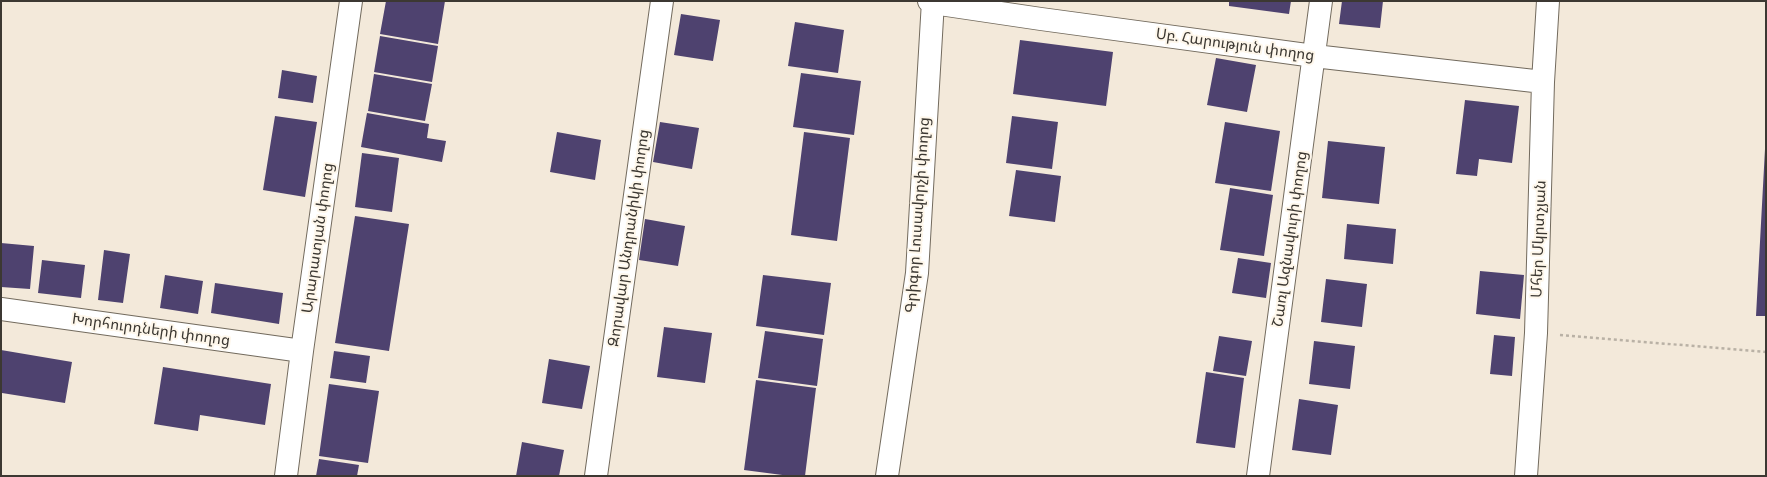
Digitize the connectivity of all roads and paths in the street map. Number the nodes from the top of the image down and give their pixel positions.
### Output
1 (351, 1) edge
2 (662, 1) edge
3 (1321, 1) edge
4 (1548, 1) edge
5 (932, 2) edge
6 (1314, 56) junction
7 (1543, 82) junction
8 (1, 309) edge
9 (1536, 333) junction
10 (302, 350) junction
11 (1766, 352) edge
12 (286, 476) edge
13 (596, 476) edge
14 (887, 476) edge
15 (1258, 476) edge
16 (1526, 476) edge

1 - 10 street, Արարատյան փողոց
2 - 13 street, Զորավար Անդրանիկի փողոց
3 - 6 street, Շառլ Ազնավուրի փողոց
4 - 7 street, Մհեր Մկրտչյան
5 - 6 street, Սբ. Հարություն փողոց
5 - 14 street, Գրիգոր Լուսավորչի փողոց
6 - 7 street, Սբ. Հարություն փողոց
6 - 15 street, Շառլ Ազնավուրի փողոց
7 - 9 street, Մհեր Մկրտչյան
8 - 10 street, Խորհուրդների փողոց
9 - 11 path
9 - 16 street, Մհեր Մկրտչյան
10 - 12 street, Արարատյան փողոց

